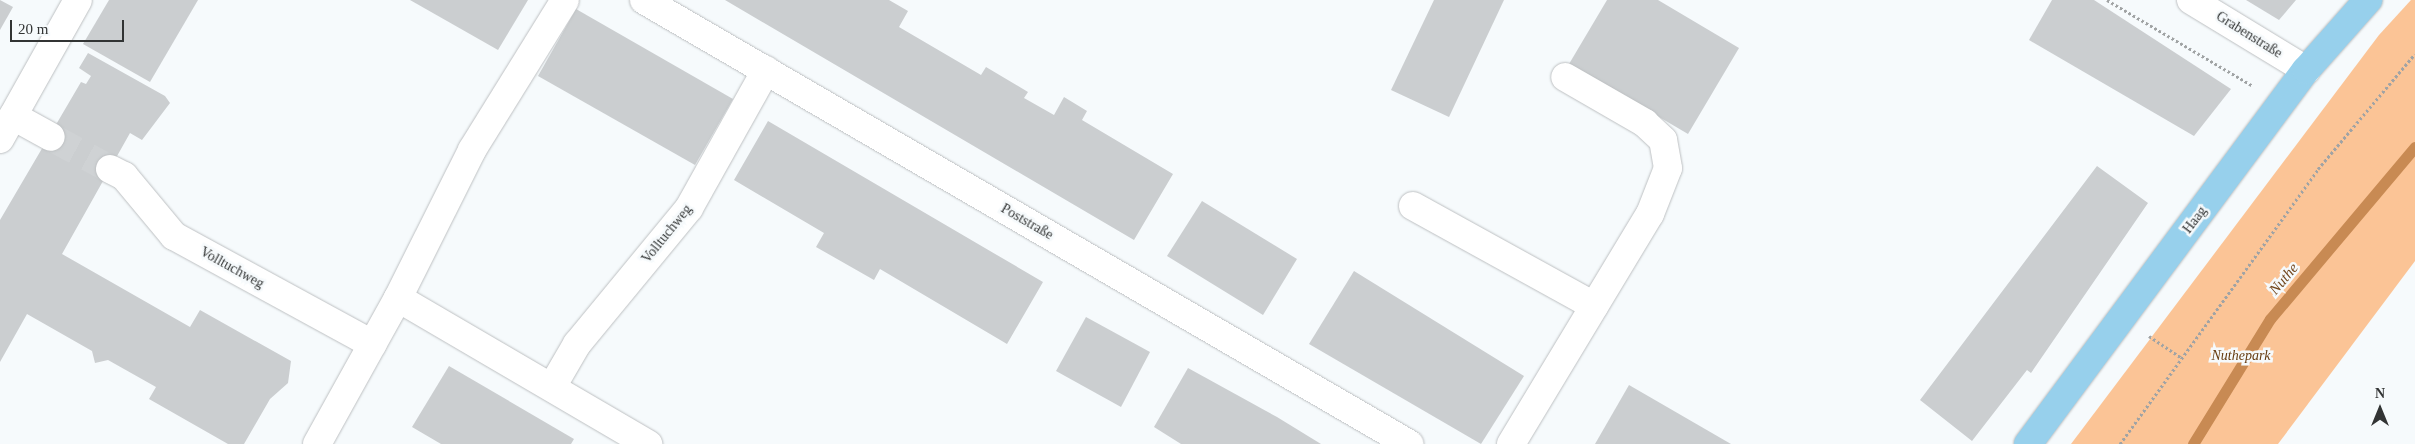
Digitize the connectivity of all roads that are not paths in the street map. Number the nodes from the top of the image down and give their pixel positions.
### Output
1 (78, 0) edge
2 (565, 0) edge
3 (644, 0) edge
4 (2191, 0) edge
5 (2368, 0) edge
6 (766, 70) junction
7 (2306, 70) junction
8 (1565, 77) dead end
9 (14, 116) junction
10 (51, 136) tunnel mouth
11 (0, 139) edge
12 (110, 169) tunnel mouth
13 (1413, 206) dead end
14 (398, 298) junction
15 (1594, 306) junction
16 (372, 344) junction
17 (552, 387) junction
18 (317, 444) edge
19 (648, 444) edge
20 (1409, 444) edge
21 (1512, 444) edge
22 (2028, 444) edge

1 - 9 street
2 - 14 street
3 - 6 street, Poststraße
4 - 7 street, Grabenstraße
5 - 7 main road, Haag
6 - 17 street, Volltuchweg
6 - 20 street, Poststraße
7 - 22 main road, Haag
8 - 15 street
9 - 10 street
9 - 11 street
12 - 16 street, Volltuchweg
13 - 15 street
14 - 16 street
14 - 17 street
15 - 21 street
16 - 18 street
17 - 19 street

